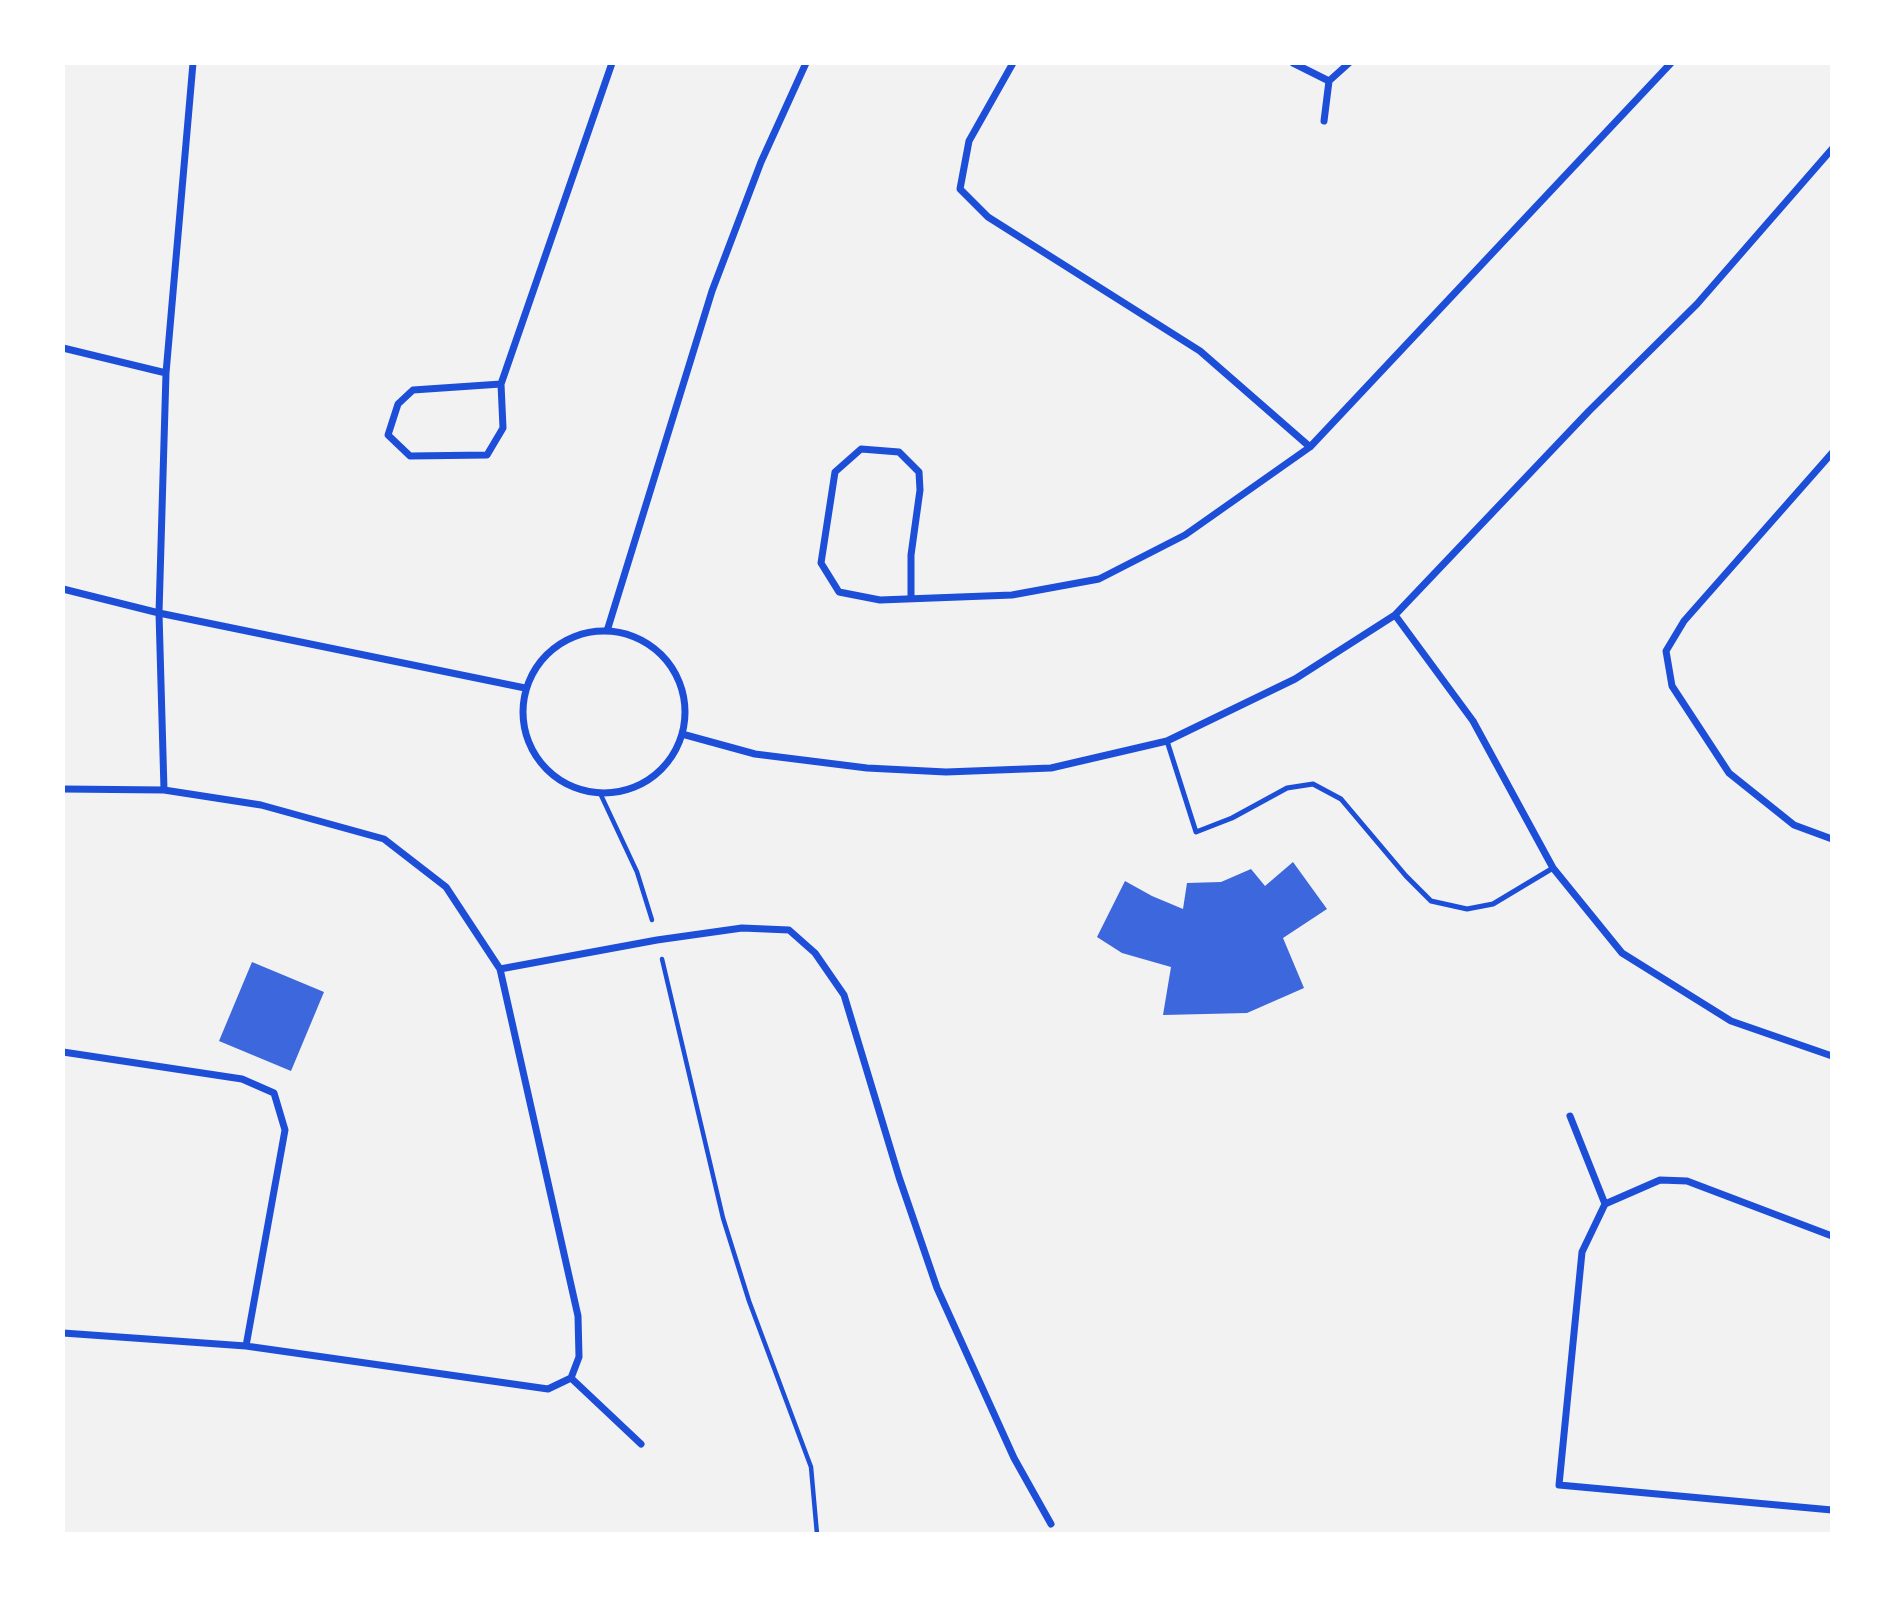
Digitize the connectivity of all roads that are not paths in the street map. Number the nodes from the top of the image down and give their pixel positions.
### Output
1 (193, 63) edge
2 (612, 63) edge
3 (806, 63) edge
4 (1013, 63) edge
5 (1293, 63) edge
6 (1349, 63) edge
7 (1671, 63) edge
8 (1329, 81) junction
9 (1324, 121) dead end
10 (1832, 149) edge
11 (63, 348) edge
12 (166, 373) junction
13 (501, 384) junction
14 (1310, 447) junction
15 (1832, 453) edge
16 (63, 589) edge
17 (911, 598) junction
18 (159, 613) junction
19 (1395, 615) junction
20 (607, 631) junction
21 (526, 688) junction
22 (682, 734) junction
23 (1167, 741) junction
24 (63, 789) edge
25 (164, 790) junction
26 (1832, 839) edge
27 (1553, 869) junction
28 (499, 969) junction
29 (63, 1052) edge
30 (1832, 1056) edge
31 (1570, 1116) dead end
32 (1605, 1204) junction
33 (1832, 1236) edge
34 (63, 1333) edge
35 (246, 1346) junction
36 (571, 1378) junction
37 (640, 1444) dead end
38 (1832, 1510) edge
39 (1051, 1524) dead end

1 - 12 street
2 - 13 street
3 - 20 street
4 - 14 street
5 - 8 street
6 - 8 street
7 - 14 street
8 - 9 street
10 - 19 street
11 - 12 street
12 - 18 street
13 - 13 street
14 - 17 street
15 - 26 street
16 - 18 street
17 - 17 street
18 - 21 street
18 - 25 street
19 - 23 street
19 - 27 street
20 - 21 street
20 - 22 street
21 - 22 street
22 - 23 street
23 - 27 lane
24 - 25 street
25 - 28 street
27 - 30 street
28 - 36 street
28 - 39 street
29 - 35 street
31 - 32 street
32 - 33 street
32 - 38 street
34 - 35 street
35 - 36 street
36 - 37 street

